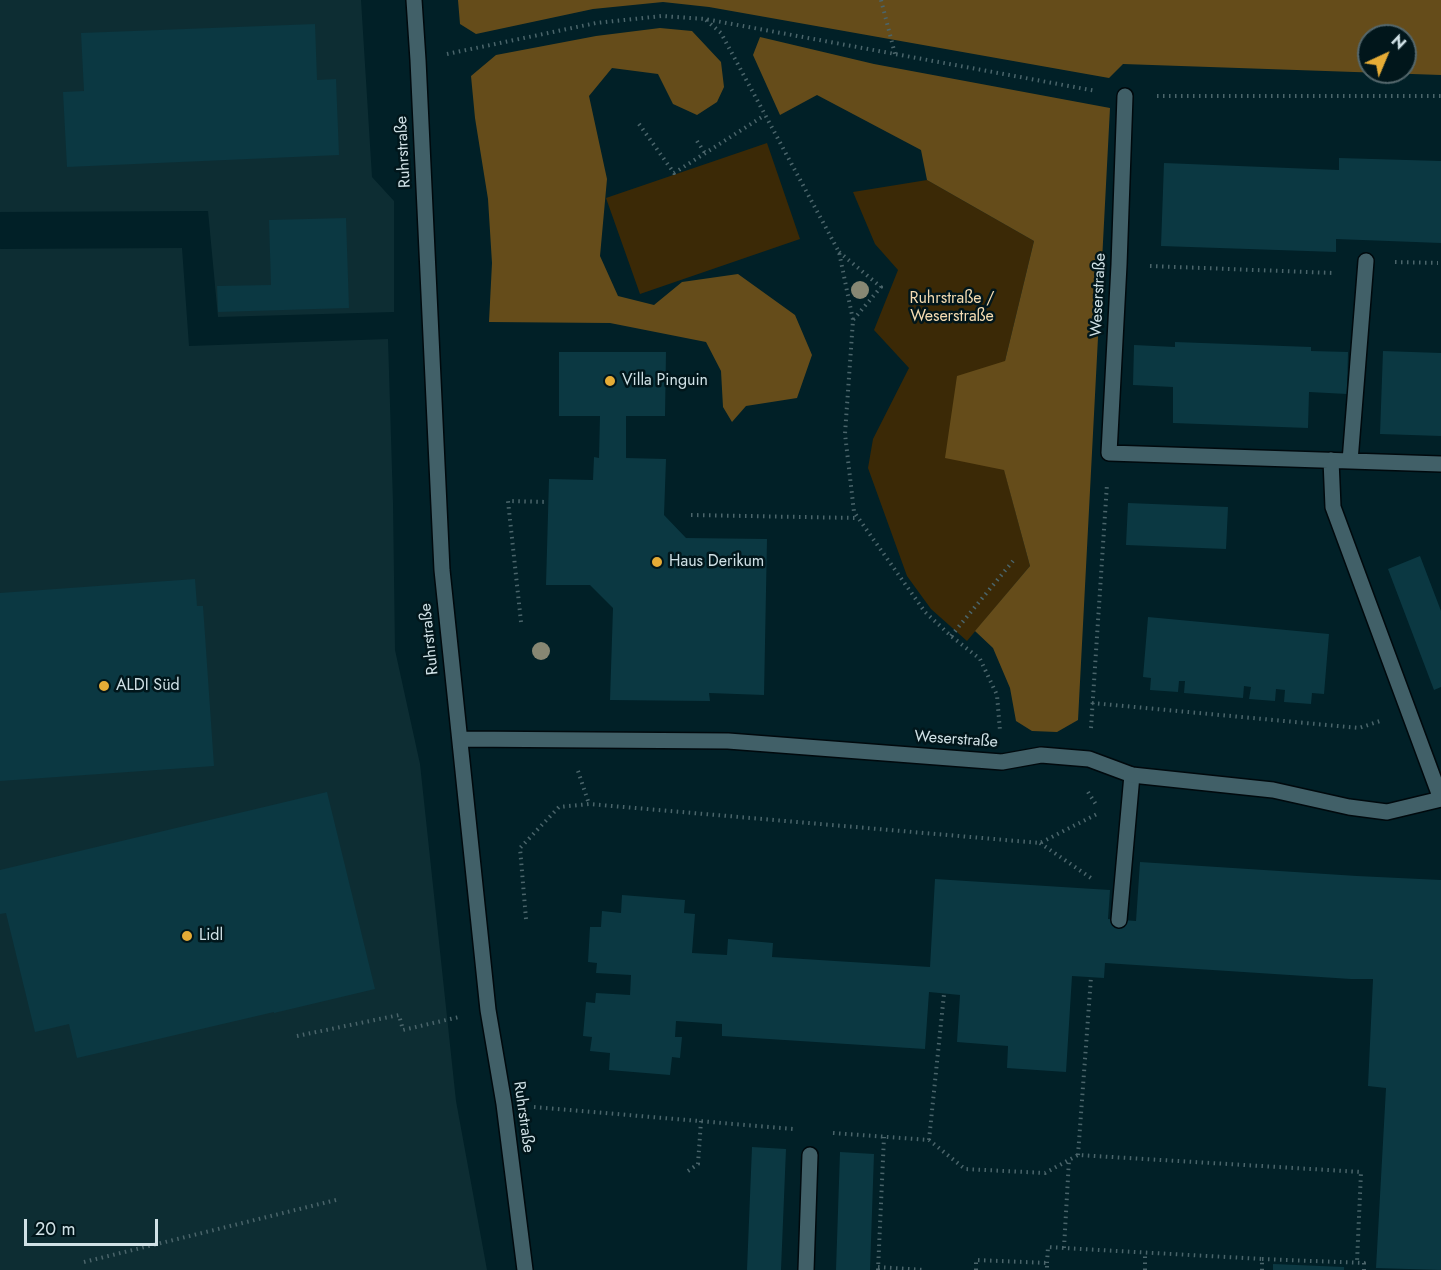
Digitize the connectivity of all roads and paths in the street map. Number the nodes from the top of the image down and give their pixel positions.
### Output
1 (414, 0) edge
2 (881, 0) edge
3 (705, 19) junction
4 (895, 54) junction
5 (418, 60) junction
6 (1125, 96) junction
7 (1441, 96) edge
8 (765, 115) junction
9 (639, 124) dead end
10 (696, 141) dead end
11 (705, 153) junction
12 (838, 252) junction
13 (1366, 261) junction
14 (1438, 263) dead end
15 (1119, 265) junction
16 (853, 320) junction
17 (1109, 453) junction
18 (1331, 460) junction
19 (1350, 461) junction
20 (1441, 464) edge
21 (548, 502) dead end
22 (691, 515) dead end
23 (857, 518) junction
24 (1013, 561) dead end
25 (521, 622) dead end
26 (951, 636) junction
27 (1092, 703) junction
28 (1409, 712) junction
29 (460, 739) junction
30 (1089, 759) junction
31 (1002, 762) junction
32 (1132, 775) junction
33 (1441, 799) edge
34 (1101, 812) dead end
35 (1040, 843) junction
36 (1097, 882) dead end
37 (526, 919) dead end
38 (1119, 920) dead end
39 (1091, 977) dead end
40 (944, 994) dead end
41 (488, 1010) junction
42 (297, 1036) dead end
43 (504, 1104) junction
44 (701, 1121) junction
45 (800, 1130) dead end
46 (832, 1133) dead end
47 (884, 1137) junction
48 (929, 1140) junction
49 (810, 1155) dead end
50 (1078, 1155) junction
51 (1068, 1160) junction
52 (688, 1171) dead end
53 (336, 1200) dead end
54 (1064, 1248) junction
55 (1145, 1252) junction
56 (1262, 1259) junction
57 (84, 1262) dead end
58 (1357, 1262) junction
59 (1047, 1263) junction
60 (878, 1269) edge
61 (525, 1270) edge
62 (806, 1270) edge
63 (924, 1270) edge
64 (976, 1270) edge
65 (1047, 1270) edge
66 (1145, 1270) edge
67 (1262, 1270) edge
68 (1364, 1270) edge

1 - 5 street, Ruhrstraße
2 - 4 path
3 - 4 path
3 - 5 path
3 - 8 path
4 - 6 path
5 - 29 street, Ruhrstraße
6 - 7 path
6 - 15 street, Weserstraße
8 - 11 path
8 - 12 path
9 - 11 path
10 - 11 path
12 - 16 path
12 - 16 path
13 - 14 path
13 - 15 path
13 - 19 street
15 - 17 street, Weserstraße
16 - 23 path
17 - 18 street
17 - 27 path
18 - 19 street
18 - 28 street, Weserstraße
19 - 20 street
21 - 25 path
22 - 23 path
23 - 26 path
24 - 26 path
26 - 31 path
27 - 28 path
27 - 30 path
28 - 33 street, Weserstraße
29 - 31 street, Weserstraße
29 - 41 street, Ruhrstraße
30 - 31 street, Weserstraße
30 - 32 street, Weserstraße
32 - 33 street, Weserstraße
32 - 38 street
34 - 35 path
35 - 36 path
35 - 37 path
39 - 50 path
40 - 48 path
41 - 42 path
41 - 43 street, Ruhrstraße
43 - 44 path
43 - 61 street, Ruhrstraße
44 - 45 path
44 - 52 path
46 - 47 path
47 - 48 path
47 - 60 path
48 - 51 path
49 - 62 street
50 - 51 path
50 - 58 path
51 - 54 path
53 - 57 path
54 - 55 path
54 - 59 path
55 - 56 path
55 - 66 path
56 - 58 path
56 - 67 path
58 - 68 path
59 - 64 path
59 - 65 path
60 - 63 path

